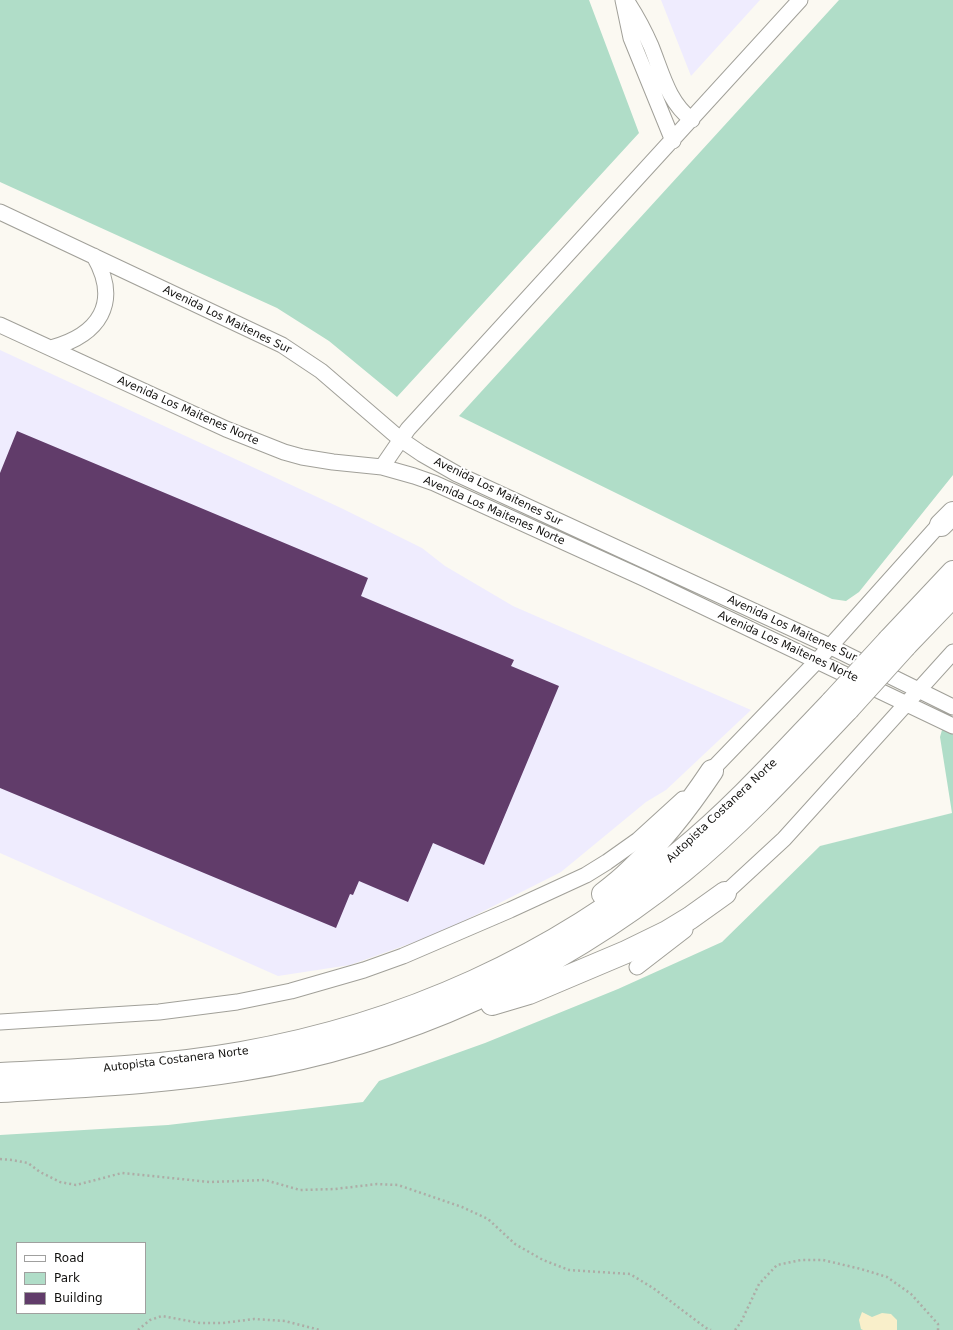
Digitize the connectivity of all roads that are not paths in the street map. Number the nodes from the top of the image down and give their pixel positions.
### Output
1 (623, 0) edge
2 (626, 0) edge
3 (800, 0) edge
4 (692, 120) junction
5 (673, 141) junction
6 (0, 212) edge
7 (94, 256) junction
8 (0, 325) edge
9 (51, 348) junction
10 (400, 439) junction
11 (382, 467) junction
12 (949, 515) edge
13 (650, 563) junction
14 (953, 572) edge
15 (643, 578) junction
16 (953, 596) edge
17 (897, 643) junction
18 (830, 647) junction
19 (953, 652) edge
20 (817, 661) junction
21 (918, 690) junction
22 (906, 703) junction
23 (840, 705) junction
24 (953, 707) edge
25 (953, 726) edge
26 (712, 771) junction
27 (725, 893) junction
28 (637, 967) dead end
29 (481, 979) junction
30 (428, 1020) junction
31 (0, 1022) edge
32 (0, 1074) edge
33 (0, 1091) edge

1 - 5 street
2 - 4 street
3 - 4 street
4 - 5 street
5 - 10 street
6 - 7 street, Avenida Los Maitenes Sur
7 - 9 street
7 - 10 street, Avenida Los Maitenes Sur
8 - 9 street, Avenida Los Maitenes Norte
9 - 11 street, Avenida Los Maitenes Norte
10 - 11 street
10 - 13 street, Avenida Los Maitenes Sur
11 - 15 street, Avenida Los Maitenes Norte
12 - 18 street
13 - 15 street
13 - 18 street, Avenida Los Maitenes Sur
14 - 17 highway, Autopista Costanera Norte
15 - 20 street, Avenida Los Maitenes Norte
16 - 17 highway, Autopista Costanera Norte
17 - 23 highway, Autopista Costanera Norte, bridge
18 - 20 street
18 - 21 street, Avenida Los Maitenes Sur
19 - 21 street
20 - 22 street, Avenida Los Maitenes Norte
20 - 26 street
21 - 22 street
21 - 24 street, Avenida Los Maitenes Sur
22 - 25 street, Avenida Los Maitenes Norte
22 - 27 street
23 - 29 highway, Autopista Costanera Norte
23 - 30 highway, Autopista Costanera Norte
26 - 29 highway
26 - 31 street
27 - 28 street
27 - 30 highway
29 - 32 highway, Autopista Costanera Norte
30 - 33 highway, Autopista Costanera Norte

